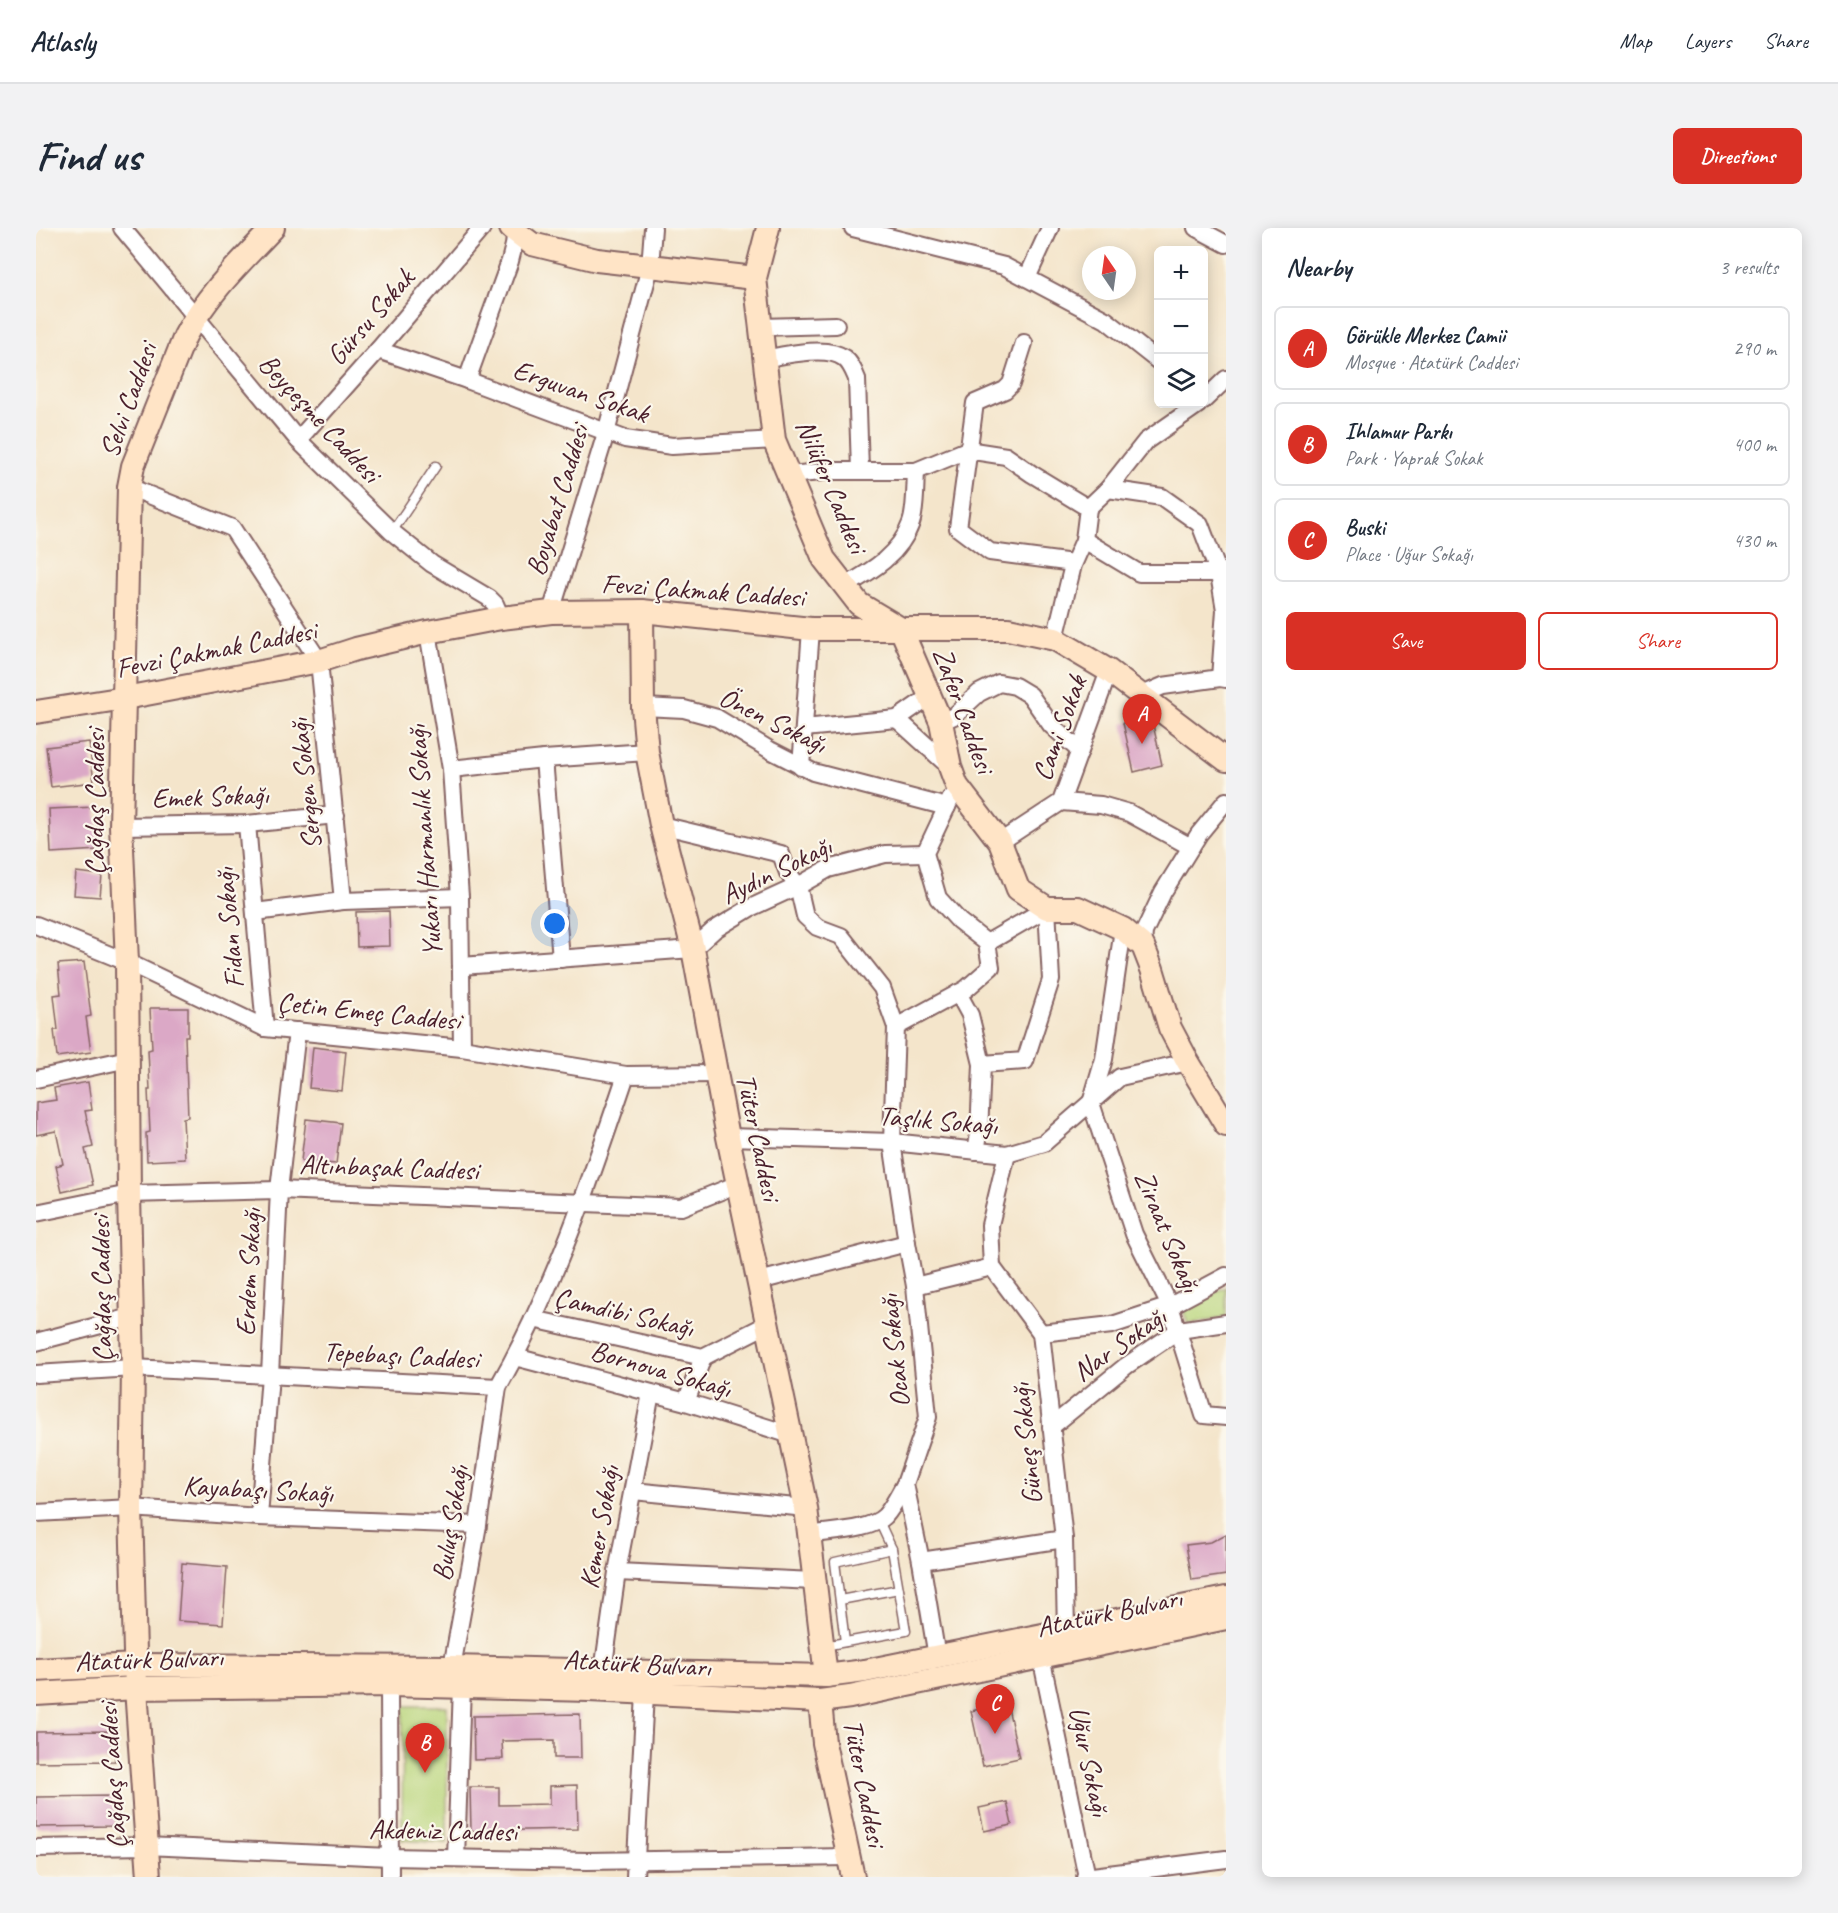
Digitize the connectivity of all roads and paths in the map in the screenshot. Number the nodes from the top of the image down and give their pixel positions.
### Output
1 (122, 228) edge
2 (273, 228) edge
3 (482, 228) edge
4 (653, 228) edge
5 (768, 228) edge
6 (853, 228) edge
7 (1050, 228) edge
8 (1196, 228) edge
9 (514, 229) edge
10 (892, 233) edge
11 (1226, 244) edge
12 (650, 267) junction
13 (755, 278) junction
14 (1027, 278) junction
15 (195, 317) junction
16 (836, 325) dead end
17 (760, 327) junction
18 (1024, 343) dead end
19 (378, 350) junction
20 (1154, 358) edge
21 (764, 359) junction
22 (1226, 379) edge
23 (467, 380) junction
24 (1208, 395) edge
25 (1191, 408) edge
26 (606, 433) junction
27 (298, 440) junction
28 (774, 440) junction
29 (967, 450) junction
30 (436, 466) dead end
31 (860, 470) junction
32 (916, 471) junction
33 (789, 475) junction
34 (129, 487) junction
35 (1108, 489) junction
36 (1088, 508) junction
37 (392, 532) junction
38 (1084, 540) junction
39 (1074, 563) junction
40 (1223, 573) edge
41 (845, 586) junction
42 (642, 611) junction
43 (551, 612) junction
44 (501, 618) junction
45 (811, 628) junction
46 (901, 629) junction
47 (428, 632) junction
48 (1055, 639) junction
49 (319, 661) junction
50 (1109, 671) junction
51 (1223, 679) edge
52 (1142, 694) junction
53 (930, 696) junction
54 (125, 698) junction
55 (643, 707) junction
56 (36, 712) edge
57 (897, 719) junction
58 (941, 722) junction
59 (804, 728) junction
60 (1080, 751) junction
61 (647, 752) junction
62 (544, 759) junction
63 (1226, 760) edge
64 (801, 767) junction
65 (451, 769) junction
66 (953, 776) junction
67 (1226, 801) edge
68 (1061, 802) junction
69 (947, 807) junction
70 (336, 815) junction
71 (247, 824) junction
72 (121, 825) junction
73 (661, 825) junction
74 (1000, 843) junction
75 (1191, 847) junction
76 (925, 853) junction
77 (798, 886) junction
78 (460, 897) junction
79 (343, 901) junction
80 (1047, 908) junction
81 (255, 912) junction
82 (1123, 929) junction
83 (40, 931) edge
84 (987, 943) junction
85 (1143, 946) junction
86 (693, 949) junction
87 (561, 958) junction
88 (127, 962) junction
89 (461, 966) junction
90 (958, 993) junction
91 (896, 1027) junction
92 (265, 1028) junction
93 (297, 1031) junction
94 (462, 1048) junction
95 (128, 1059) junction
96 (1188, 1062) junction
97 (982, 1064) junction
98 (715, 1074) junction
99 (626, 1076) junction
100 (36, 1079) edge
101 (1091, 1102) junction
102 (1226, 1125) edge
103 (728, 1137) junction
104 (892, 1142) junction
105 (976, 1151) junction
106 (1007, 1154) junction
107 (738, 1184) junction
108 (279, 1190) junction
109 (129, 1194) junction
110 (584, 1202) junction
111 (36, 1213) edge
112 (907, 1243) junction
113 (992, 1267) junction
114 (1226, 1276) edge
115 (759, 1281) junction
116 (915, 1286) junction
117 (1170, 1306) junction
118 (131, 1317) junction
119 (533, 1319) junction
120 (1226, 1323) edge
121 (768, 1324) junction
122 (1179, 1330) junction
123 (1041, 1333) junction
124 (36, 1342) edge
125 (515, 1357) junction
126 (703, 1357) junction
127 (133, 1368) junction
128 (36, 1374) edge
129 (270, 1375) junction
130 (498, 1387) junction
131 (651, 1393) junction
132 (686, 1402) junction
133 (1226, 1417) edge
134 (1051, 1427) junction
135 (791, 1435) junction
136 (904, 1484) junction
137 (633, 1491) junction
138 (806, 1508) junction
139 (131, 1509) junction
140 (36, 1513) edge
141 (259, 1517) junction
142 (879, 1521) junction
143 (478, 1526) junction
144 (809, 1535) junction
145 (1064, 1539) junction
146 (892, 1549) junction
147 (921, 1561) junction
148 (617, 1572) junction
149 (814, 1581) junction
150 (899, 1589) junction
151 (1226, 1598) edge
152 (840, 1600) junction
153 (1226, 1618) edge
154 (1066, 1632) junction
155 (845, 1642) junction
156 (822, 1646) junction
157 (937, 1656) junction
158 (1041, 1657) junction
159 (136, 1665) junction
160 (36, 1670) edge
161 (603, 1671) junction
162 (826, 1676) junction
163 (457, 1677) junction
164 (389, 1685) junction
165 (136, 1688) junction
166 (36, 1694) edge
167 (645, 1694) junction
168 (820, 1701) junction
169 (146, 1846) junction
170 (36, 1848) edge
171 (390, 1857) junction
172 (456, 1858) junction
173 (1226, 1859) edge
174 (851, 1867) edge
175 (635, 1868) edge
176 (149, 1877) edge
177 (390, 1877) edge
178 (1086, 1877) edge

1 - 15 street, Beyçeşme Caddesi
2 - 15 street, Selvi Caddesi
3 - 19 street, Gürsu Sokak
4 - 12 street, Boyabat Caddesi
5 - 13 street, Nilüfer Caddesi
6 - 10 street
7 - 14 street
8 - 11 street
9 - 12 street
9 - 23 street
10 - 14 street
12 - 13 street
12 - 26 street, Boyabat Caddesi
13 - 17 street, Nilüfer Caddesi
14 - 20 street
15 - 27 street, Beyçeşme Caddesi
15 - 34 street, Selvi Caddesi
16 - 17 street
17 - 21 street, Nilüfer Caddesi
18 - 29 street
19 - 23 street, Erguvan Sokak
19 - 27 street, Gürsu Sokak
21 - 28 street, Nilüfer Caddesi
21 - 31 street
22 - 24 street
23 - 26 street, Erguvan Sokak
25 - 35 street
26 - 28 street, Erguvan Sokak
26 - 43 street, Boyabat Caddesi
27 - 37 street, Beyçeşme Caddesi
28 - 33 street, Nilüfer Caddesi
29 - 32 street
29 - 36 street
29 - 39 street
30 - 37 lane
31 - 32 street
31 - 33 street
32 - 41 street
33 - 41 street, Nilüfer Caddesi
34 - 49 street
34 - 54 street, Selvi Caddesi
35 - 36 street
35 - 40 street
36 - 38 street
37 - 44 street, Beyçeşme Caddesi
38 - 39 street
38 - 40 street
39 - 48 street
40 - 51 street
41 - 46 street, Nilüfer Caddesi
42 - 43 street, Fevzi Çakmak Caddesi
42 - 45 street, Fevzi Çakmak Caddesi
42 - 55 street, Tüter Caddesi
43 - 44 street, Fevzi Çakmak Caddesi
44 - 47 street, Fevzi Çakmak Caddesi
45 - 46 street, Fevzi Çakmak Caddesi
45 - 59 street
46 - 48 street, Fevzi Çakmak Caddesi
46 - 53 street, Zafer Caddesi
47 - 49 street, Fevzi Çakmak Caddesi
47 - 65 street, Yukarı Harmanlık Sokağı
48 - 50 street, Fevzi Çakmak Caddesi
49 - 54 street, Fevzi Çakmak Caddesi
49 - 70 street, Sergen Sokağı
50 - 52 street, Fevzi Çakmak Caddesi
50 - 60 street, Cami Sokak
51 - 52 street
52 - 63 street, Fevzi Çakmak Caddesi
53 - 57 street
53 - 58 street, Zafer Caddesi
54 - 56 street, Fevzi Çakmak Caddesi
54 - 72 street, Çağdaş Caddesi
55 - 61 street, Tüter Caddesi
55 - 64 street, Önen Sokağı
57 - 59 street
57 - 66 street
58 - 60 street
58 - 66 street, Zafer Caddesi
59 - 64 street
60 - 68 street, Cami Sokak
61 - 62 street
61 - 73 street, Tüter Caddesi
62 - 65 street
62 - 87 street
64 - 69 street, Önen Sokağı
65 - 78 street, Yukarı Harmanlık Sokağı
66 - 69 street
66 - 74 street, Zafer Caddesi
67 - 75 street
68 - 74 street, Cami Sokak
68 - 75 street
69 - 76 street
70 - 71 street, Emek Sokağı
70 - 79 street, Sergen Sokağı
71 - 72 street, Emek Sokağı
71 - 81 street, Fidan Sokağı
72 - 88 street, Çağdaş Caddesi
73 - 77 street
73 - 86 street, Tüter Caddesi
74 - 80 street, Zafer Caddesi
75 - 85 street
76 - 77 street, Aydın Sokağı
76 - 84 street
77 - 86 street, Aydın Sokağı
77 - 91 street
78 - 79 street
78 - 89 street, Yukarı Harmanlık Sokağı
79 - 81 street
80 - 82 street
80 - 84 street
80 - 97 street
81 - 92 street, Fidan Sokağı
82 - 85 street
82 - 101 street
83 - 88 street, Çetin Emeç Caddesi
84 - 90 street
85 - 96 street
86 - 87 street
86 - 98 street, Tüter Caddesi
87 - 89 street
88 - 92 street, Çetin Emeç Caddesi
88 - 95 street, Çağdaş Caddesi
89 - 94 street, Yukarı Harmanlık Sokağı
90 - 91 street
90 - 97 street
91 - 104 street, Ocak Sokağı
92 - 93 street, Çetin Emeç Caddesi
93 - 94 street, Çetin Emeç Caddesi
93 - 108 street, Erdem Sokağı
94 - 99 street, Çetin Emeç Caddesi
95 - 100 street
95 - 109 street, Çağdaş Caddesi
96 - 101 street, Taşlık Sokağı
96 - 102 street
97 - 105 street
98 - 99 street, Çetin Emeç Caddesi
98 - 103 street, Tüter Caddesi
99 - 110 street, Tepebaşı Caddesi
101 - 106 street, Taşlık Sokağı
101 - 117 street, Ziraat Sokağı
103 - 104 street, Taşlık Sokağı
103 - 107 street, Tüter Caddesi
104 - 105 street, Taşlık Sokağı
104 - 112 street, Ocak Sokağı
105 - 106 street, Taşlık Sokağı
106 - 113 street
107 - 110 street, Altınbaşak Caddesi
107 - 115 street, Tüter Caddesi
108 - 109 street, Altınbaşak Caddesi
108 - 110 street, Altınbaşak Caddesi
108 - 129 street, Erdem Sokağı
109 - 111 street, Altınbaşak Caddesi
109 - 118 street, Çağdaş Caddesi
110 - 119 street, Tepebaşı Caddesi
112 - 115 street
112 - 116 street, Ocak Sokağı
113 - 116 street
113 - 123 street
114 - 117 street
115 - 121 street, Tüter Caddesi
116 - 136 street, Ocak Sokağı
117 - 122 street, Ziraat Sokağı
117 - 123 street
118 - 124 street
118 - 127 street, Çağdaş Caddesi
119 - 125 street, Tepebaşı Caddesi
119 - 126 street, Çamdibi Sokağı
120 - 122 street, Nar Sokağı
121 - 126 street, Çamdibi Sokağı
121 - 135 street, Tüter Caddesi
122 - 133 street, Ziraat Sokağı
122 - 134 street, Nar Sokağı
123 - 134 street, Güneş Sokağı
125 - 130 street, Tepebaşı Caddesi
125 - 131 street, Bornova Sokağı
126 - 132 street
127 - 128 street, Tepebaşı Caddesi
127 - 129 street, Tepebaşı Caddesi
127 - 139 street, Çağdaş Caddesi
129 - 130 street, Tepebaşı Caddesi
129 - 141 street, Erdem Sokağı
130 - 143 street, Buluş Sokağı
131 - 132 street, Bornova Sokağı
131 - 137 street, Kemer Sokağı
132 - 135 street, Bornova Sokağı
134 - 145 street, Güneş Sokağı
135 - 138 street, Tüter Caddesi
136 - 142 street, Ocak Sokağı
136 - 147 street
137 - 138 street
137 - 148 street, Kemer Sokağı
138 - 144 street, Tüter Caddesi
139 - 140 street, Kayabaşı Sokağı
139 - 141 street, Kayabaşı Sokağı
139 - 159 street, Çağdaş Caddesi
141 - 143 street, Kayabaşı Sokağı
142 - 144 street
142 - 146 lane
143 - 163 street, Buluş Sokağı
144 - 149 street, Tüter Caddesi
145 - 147 street
145 - 154 street, Güneş Sokağı
146 - 150 lane
146 - 152 lane
147 - 157 street
148 - 149 street
148 - 161 street, Kemer Sokağı
149 - 156 street, Tüter Caddesi
150 - 152 lane
150 - 155 lane
151 - 154 street
152 - 155 lane
153 - 158 street, Atatürk Bulvarı
154 - 157 street
155 - 156 lane
156 - 162 street, Tüter Caddesi
157 - 162 street
158 - 168 street, Atatürk Bulvarı
158 - 178 street, Uğur Sokağı
159 - 160 street
159 - 163 street
159 - 165 street, Çağdaş Caddesi
161 - 162 street
161 - 163 street
163 - 164 street, Atatürk Bulvarı
163 - 167 street, Atatürk Bulvarı
163 - 172 street, Buluş Sokağı
164 - 165 street, Atatürk Bulvarı
164 - 171 street
165 - 166 street, Atatürk Bulvarı
165 - 169 street, Çağdaş Caddesi
167 - 168 street, Atatürk Bulvarı
167 - 175 street
168 - 174 street, Tüter Caddesi
169 - 170 street, Akdeniz Caddesi
169 - 171 street, Akdeniz Caddesi
169 - 176 street, Çağdaş Caddesi
171 - 172 street, Akdeniz Caddesi
171 - 177 street
172 - 175 street, Akdeniz Caddesi
173 - 178 street
174 - 175 street, Akdeniz Caddesi

